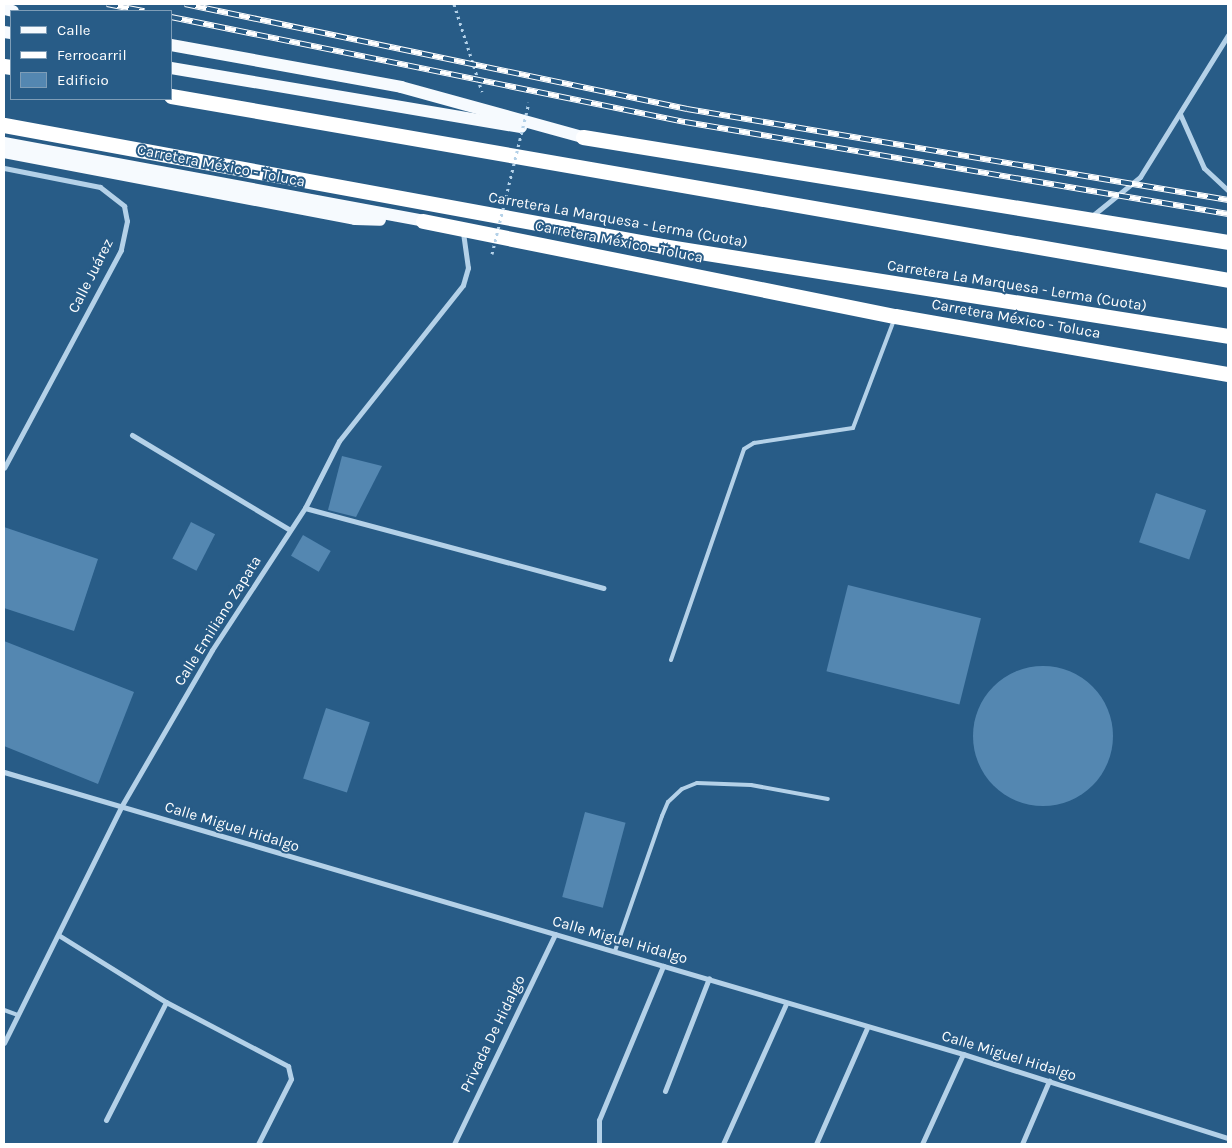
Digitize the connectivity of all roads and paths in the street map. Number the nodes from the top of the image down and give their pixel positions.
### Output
1 (454, 4) edge
2 (1228, 35) edge
3 (172, 45) edge
4 (172, 68) edge
5 (492, 95) dead end
6 (172, 96) edge
7 (520, 100) dead end
8 (1180, 114) junction
9 (4, 125) edge
10 (583, 137) junction
11 (4, 143) edge
12 (4, 152) edge
13 (4, 168) edge
14 (1228, 190) edge
15 (1085, 220) junction
16 (422, 221) junction
17 (463, 228) junction
18 (1228, 242) edge
19 (492, 254) dead end
20 (1228, 280) edge
21 (895, 316) junction
22 (1228, 336) edge
23 (1228, 374) edge
24 (132, 435) dead end
25 (4, 468) edge
26 (305, 508) junction
27 (290, 530) junction
28 (603, 588) dead end
29 (671, 660) dead end
30 (4, 772) edge
31 (828, 800) dead end
32 (121, 807) junction
33 (554, 934) junction
34 (60, 936) junction
35 (615, 951) junction
36 (663, 966) junction
37 (709, 978) junction
38 (166, 1002) junction
39 (786, 1004) junction
40 (4, 1010) edge
41 (18, 1016) junction
42 (867, 1028) junction
43 (4, 1043) edge
44 (963, 1054) junction
45 (1049, 1081) junction
46 (665, 1091) dead end
47 (106, 1120) dead end
48 (1228, 1138) edge
49 (258, 1144) edge
50 (454, 1144) edge
51 (600, 1144) edge
52 (723, 1144) edge
53 (816, 1144) edge
54 (922, 1144) edge
55 (1022, 1144) edge

1 - 5 path
2 - 8 street
3 - 10 main road
4 - 10 main road
6 - 20 highway
7 - 19 path, bridge
8 - 14 street
8 - 15 street
9 - 22 highway, Carretera La Marquesa - Lerma (Cuota)
10 - 15 highway
11 - 16 main road, Carretera México - Toluca
12 - 16 main road
13 - 25 street, Calle Juárez
15 - 18 highway
16 - 17 highway, Carretera México - Toluca
17 - 21 highway, Carretera México - Toluca
17 - 26 street, Calle Emiliano Zapata
21 - 23 highway, Carretera México - Toluca
21 - 29 lane
24 - 27 street
26 - 27 street, Calle Emiliano Zapata
26 - 28 street
27 - 32 street, Calle Emiliano Zapata
30 - 32 street, Calle Miguel Hidalgo
31 - 35 lane
32 - 33 street, Calle Miguel Hidalgo
32 - 34 street, Calle Emiliano Zapata
33 - 35 street, Calle Miguel Hidalgo
33 - 50 street, Privada De Hidalgo
34 - 38 street
34 - 41 street, Calle Emiliano Zapata
35 - 36 street, Calle Miguel Hidalgo
36 - 37 street, Calle Miguel Hidalgo
36 - 51 street
37 - 39 street, Calle Miguel Hidalgo
37 - 46 street
38 - 47 street
38 - 49 street
39 - 42 street, Calle Miguel Hidalgo
39 - 52 street
40 - 41 lane
41 - 43 street, Calle Emiliano Zapata
42 - 44 street, Calle Miguel Hidalgo
42 - 53 street
44 - 45 street, Calle Miguel Hidalgo
44 - 54 street
45 - 48 street, Calle Miguel Hidalgo
45 - 55 street

